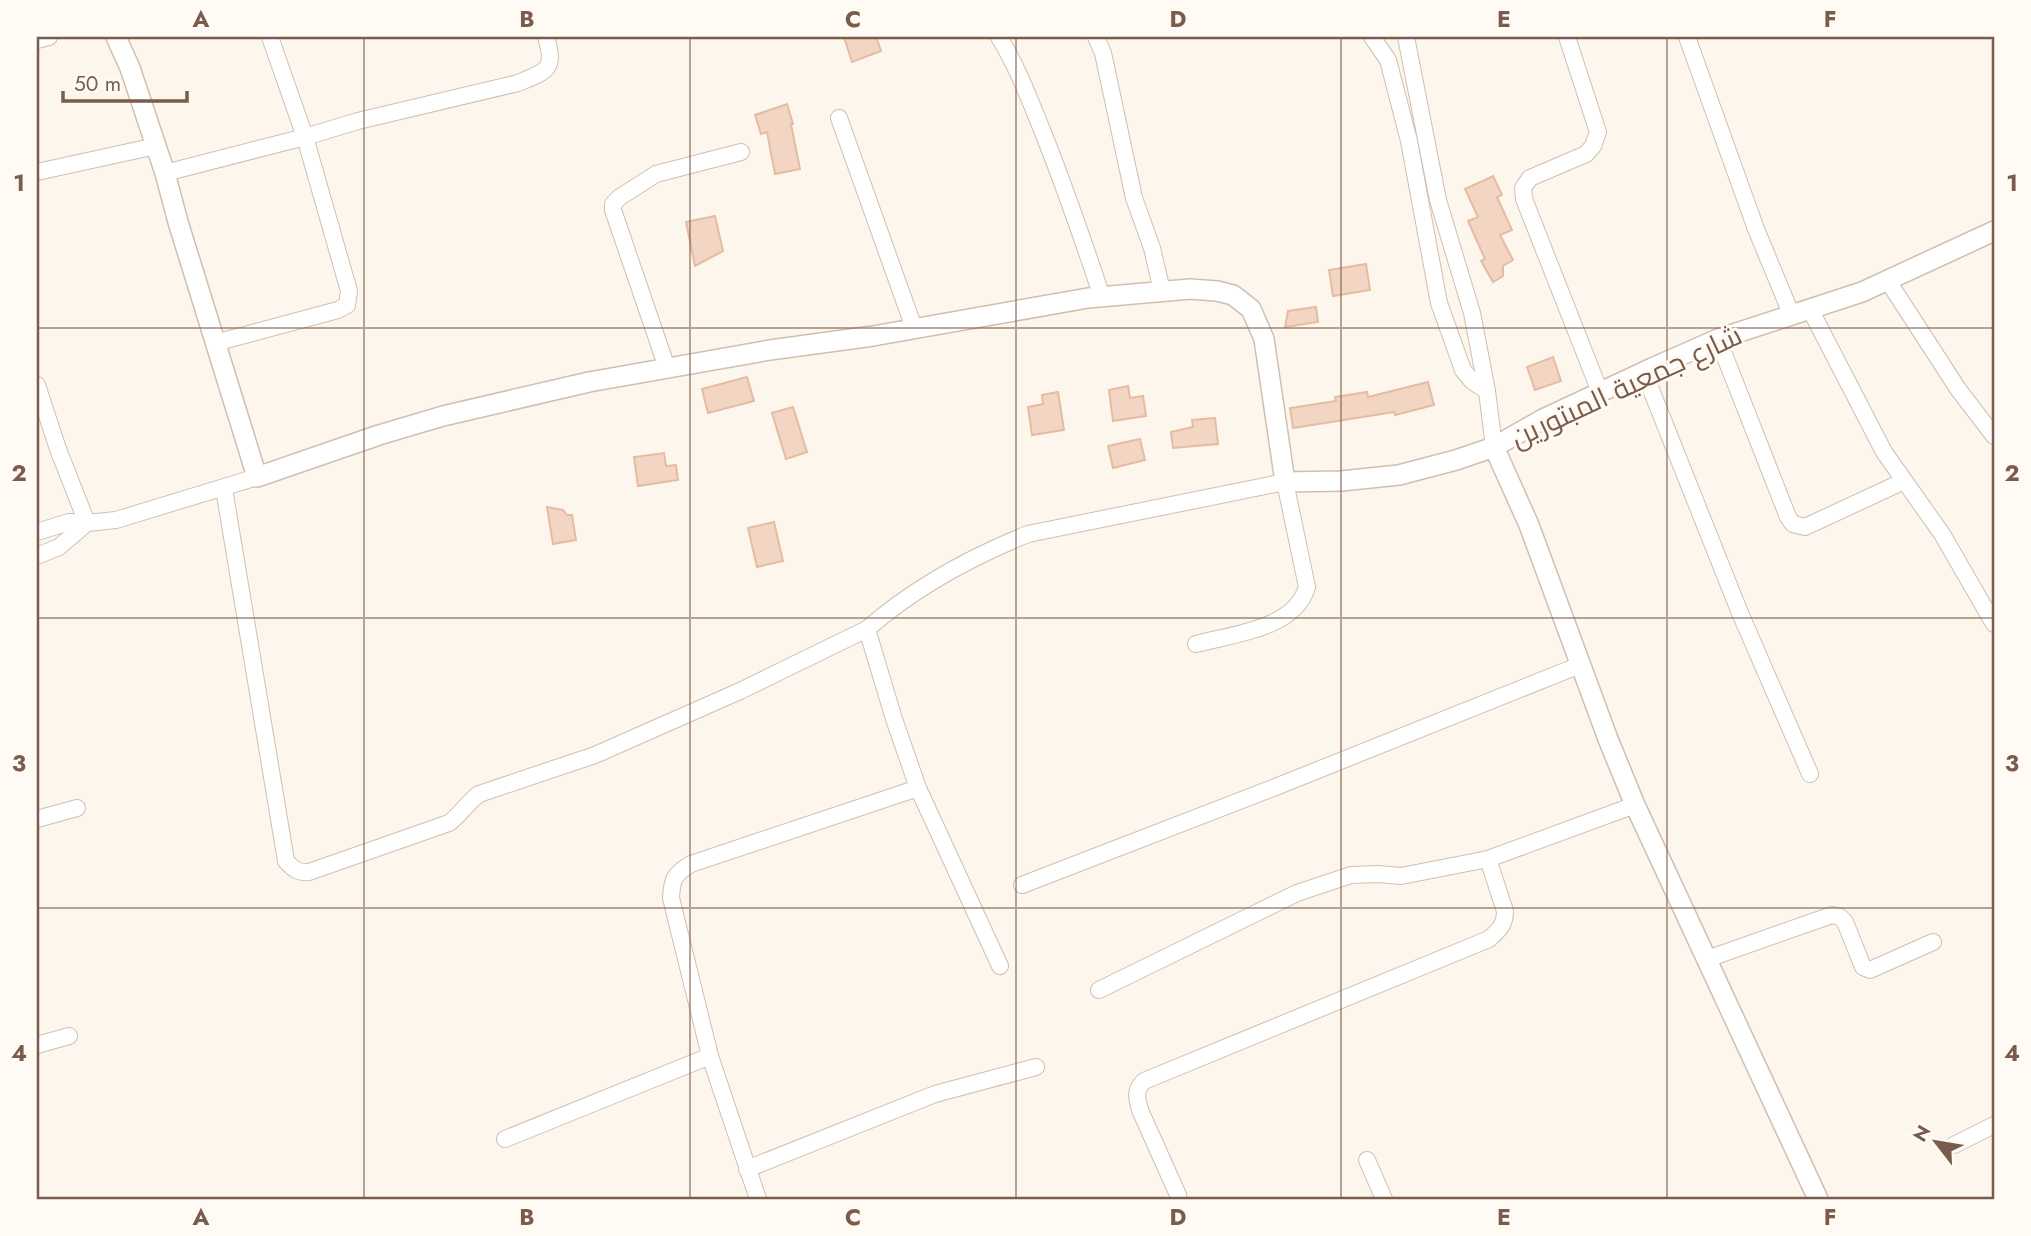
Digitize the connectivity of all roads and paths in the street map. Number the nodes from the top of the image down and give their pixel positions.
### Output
1 (49, 37) edge
2 (116, 37) edge
3 (270, 37) edge
4 (546, 37) edge
5 (999, 37) edge
6 (1096, 37) edge
7 (1372, 37) edge
8 (1406, 37) edge
9 (1567, 37) edge
10 (1687, 37) edge
11 (37, 40) edge
12 (839, 118) dead end
13 (305, 137) junction
14 (156, 146) junction
15 (741, 152) dead end
16 (37, 172) edge
17 (165, 173) junction
18 (1994, 230) edge
19 (1888, 281) junction
20 (1162, 290) junction
21 (1102, 297) junction
22 (1801, 312) junction
23 (914, 328) junction
24 (1718, 340) junction
25 (215, 343) junction
26 (667, 368) junction
27 (1644, 372) junction
28 (37, 385) edge
29 (1487, 391) junction
30 (1600, 392) junction
31 (1994, 436) edge
32 (1494, 447) junction
33 (257, 477) junction
34 (1904, 481) junction
35 (1285, 482) junction
36 (224, 489) junction
37 (87, 523) junction
38 (37, 532) edge
39 (37, 556) edge
40 (1994, 624) edge
41 (867, 629) junction
42 (1196, 644) dead end
43 (1580, 665) junction
44 (1810, 774) dead end
45 (918, 788) junction
46 (1635, 805) junction
47 (77, 808) dead end
48 (37, 819) edge
49 (1488, 859) junction
50 (1022, 885) dead end
51 (1933, 942) dead end
52 (1707, 958) junction
53 (1000, 966) dead end
54 (1099, 990) dead end
55 (69, 1036) dead end
56 (37, 1045) edge
57 (710, 1056) junction
58 (1036, 1067) dead end
59 (1994, 1125) edge
60 (505, 1139) dead end
61 (1954, 1145) dead end
62 (1367, 1160) dead end
63 (747, 1168) junction
64 (1178, 1195) dead end
65 (758, 1199) edge
66 (1384, 1199) edge
67 (1818, 1199) edge

1 - 11 street
2 - 14 street
3 - 13 street
4 - 13 street
5 - 21 street
6 - 20 street
7 - 29 street
8 - 29 street
9 - 30 street
10 - 22 street
12 - 23 street
13 - 17 street
13 - 25 street
14 - 16 street
14 - 17 street
15 - 26 street
17 - 25 street
18 - 19 street, شارع جمعية المبتورين
19 - 22 street, شارع جمعية المبتورين
19 - 31 street
20 - 21 street
20 - 35 street
21 - 23 street
22 - 24 street, شارع جمعية المبتورين
22 - 34 street
23 - 26 street
24 - 27 street, شارع جمعية المبتورين
24 - 34 street
25 - 33 street
26 - 33 street
27 - 30 street, شارع جمعية المبتورين
27 - 44 street
28 - 37 street
29 - 32 street
30 - 32 street, شارع جمعية المبتورين
32 - 35 street, شارع جمعية المبتورين
32 - 43 street
33 - 36 street
34 - 40 street
35 - 41 street
35 - 42 street
36 - 37 street
36 - 41 street
37 - 38 street
37 - 39 street
41 - 45 street
43 - 46 street
43 - 50 street
45 - 53 street
45 - 57 street
46 - 49 street
46 - 52 street
47 - 48 street
49 - 54 street
49 - 64 street
51 - 52 street
52 - 67 street
55 - 56 street
57 - 60 street
57 - 63 street
58 - 63 street
59 - 61 street
62 - 66 street
63 - 65 street

